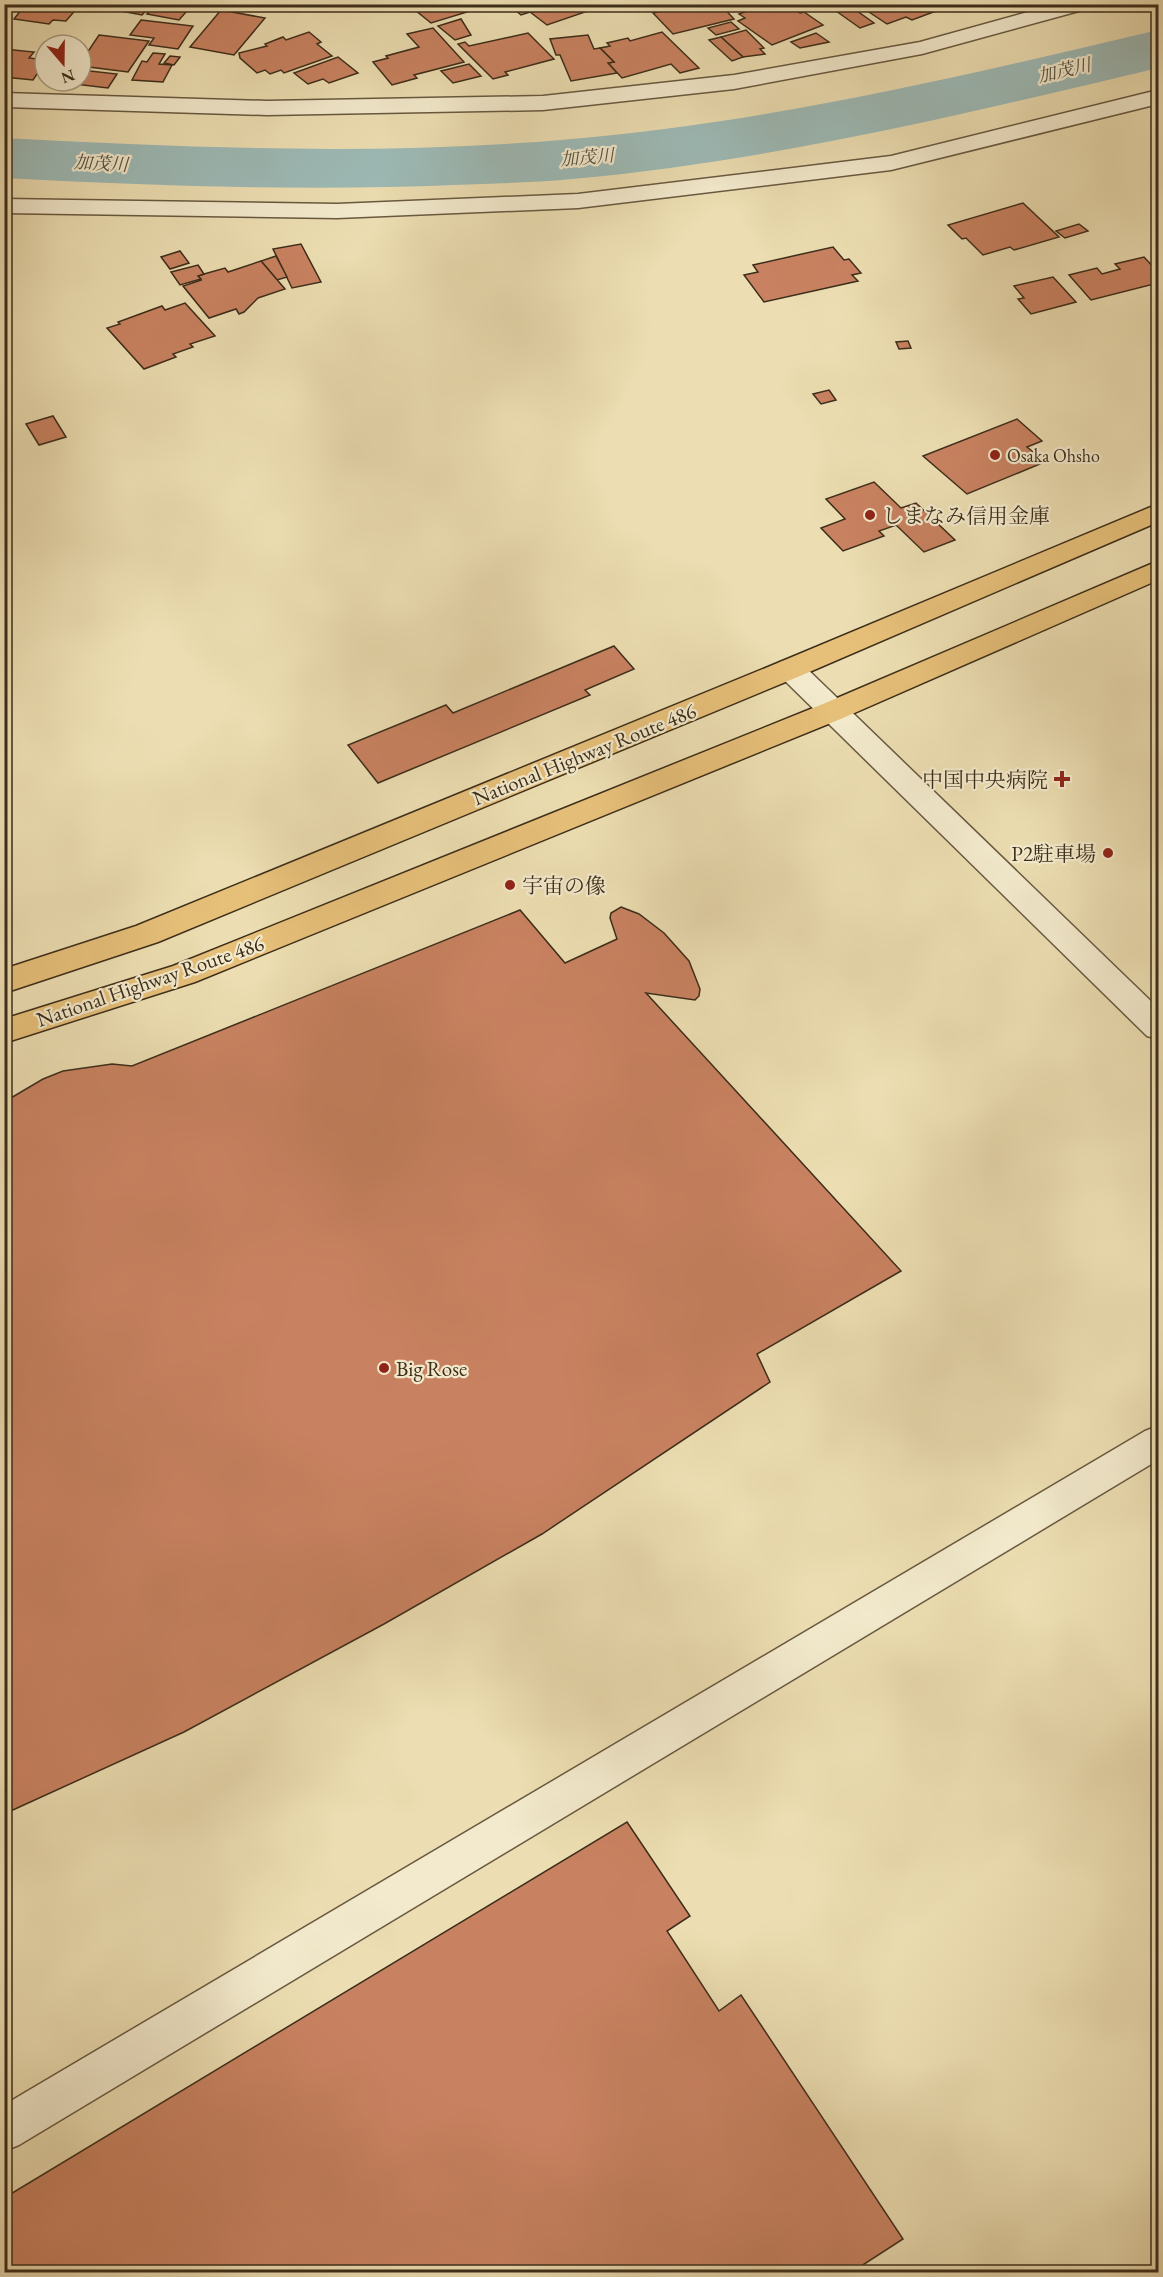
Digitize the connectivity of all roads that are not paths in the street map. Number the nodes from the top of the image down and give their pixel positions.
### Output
1 (1083, 4) edge
2 (1158, 97) edge
3 (4, 100) edge
4 (4, 206) edge
5 (1158, 512) edge
6 (1158, 570) edge
7 (789, 669) junction
8 (833, 711) junction
9 (4, 981) edge
10 (1158, 1027) edge
11 (4, 1031) edge
12 (1158, 1442) edge
13 (4, 2130) edge

1 - 3 street
2 - 4 street
5 - 7 highway, National Highway Route 486
6 - 8 highway, National Highway Route 486
7 - 8 street
7 - 9 highway, National Highway Route 486
8 - 10 street
8 - 11 highway, National Highway Route 486
12 - 13 street

